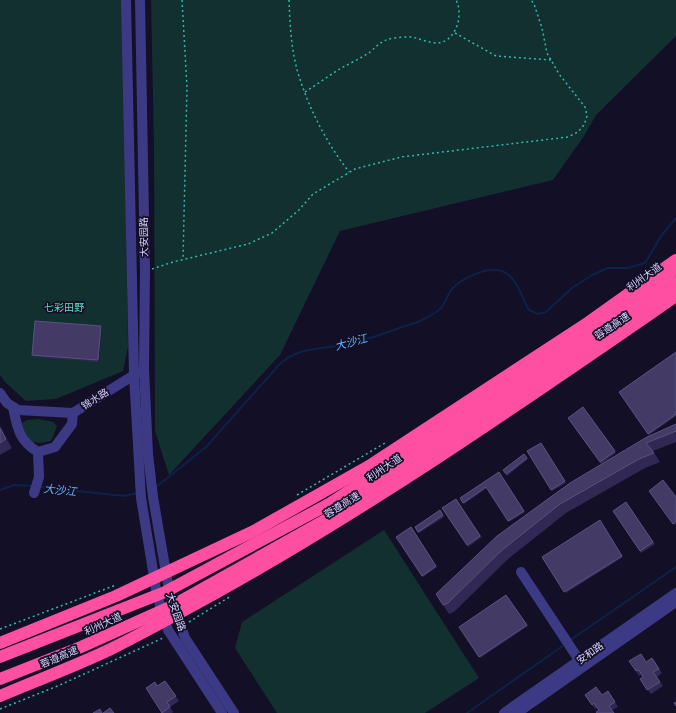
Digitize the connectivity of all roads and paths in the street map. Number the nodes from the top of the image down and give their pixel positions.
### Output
1 (126, 0) edge
2 (140, 0) edge
3 (182, 0) edge
4 (289, 0) edge
5 (456, 0) edge
6 (532, 0) edge
7 (454, 32) junction
8 (551, 60) junction
9 (305, 92) junction
10 (349, 172) junction
11 (184, 259) junction
12 (676, 260) edge
13 (676, 268) edge
14 (145, 271) junction
15 (676, 284) edge
16 (676, 296) edge
17 (144, 369) junction
18 (134, 375) junction
19 (0, 393) edge
20 (14, 408) junction
21 (73, 413) junction
22 (389, 441) dead end
23 (38, 452) junction
24 (34, 493) dead end
25 (294, 497) dead end
26 (521, 572) dead end
27 (119, 584) dead end
28 (169, 590) junction
29 (676, 593) edge
30 (157, 595) junction
31 (676, 602) edge
32 (174, 605) junction
33 (162, 610) junction
34 (0, 629) edge
35 (0, 643) edge
36 (0, 657) edge
37 (579, 660) junction
38 (0, 679) edge
39 (0, 696) edge
40 (222, 713) edge
41 (234, 713) edge
42 (504, 713) edge
43 (517, 713) edge

1 - 18 street
2 - 14 street, 大安园路
3 - 11 path
4 - 9 path
5 - 7 path
6 - 8 path
7 - 8 path
7 - 9 path
8 - 10 path
9 - 10 path
10 - 11 path
11 - 14 path
12 - 35 highway, 蓉遵高速, bridge
13 - 28 highway, 利州大道
14 - 17 street, 大安园路
15 - 32 highway, 利州大道
16 - 39 highway, 蓉遵高速, bridge
17 - 18 street, 锦水路
17 - 28 street, 大安园路
18 - 21 street, 锦水路
18 - 30 street
19 - 20 street
20 - 21 street, 锦水路
20 - 23 street
21 - 23 street
22 - 25 path
23 - 24 street
26 - 37 street
27 - 34 path
28 - 30 highway, 利州大道
28 - 32 street, 大安园路
29 - 37 street, 安和路
30 - 33 street
30 - 36 highway, 利州大道
31 - 43 street, 安和路
32 - 33 highway, 利州大道
32 - 41 street, 大安园路
33 - 38 highway, 利州大道
33 - 40 street
37 - 42 street, 安和路

